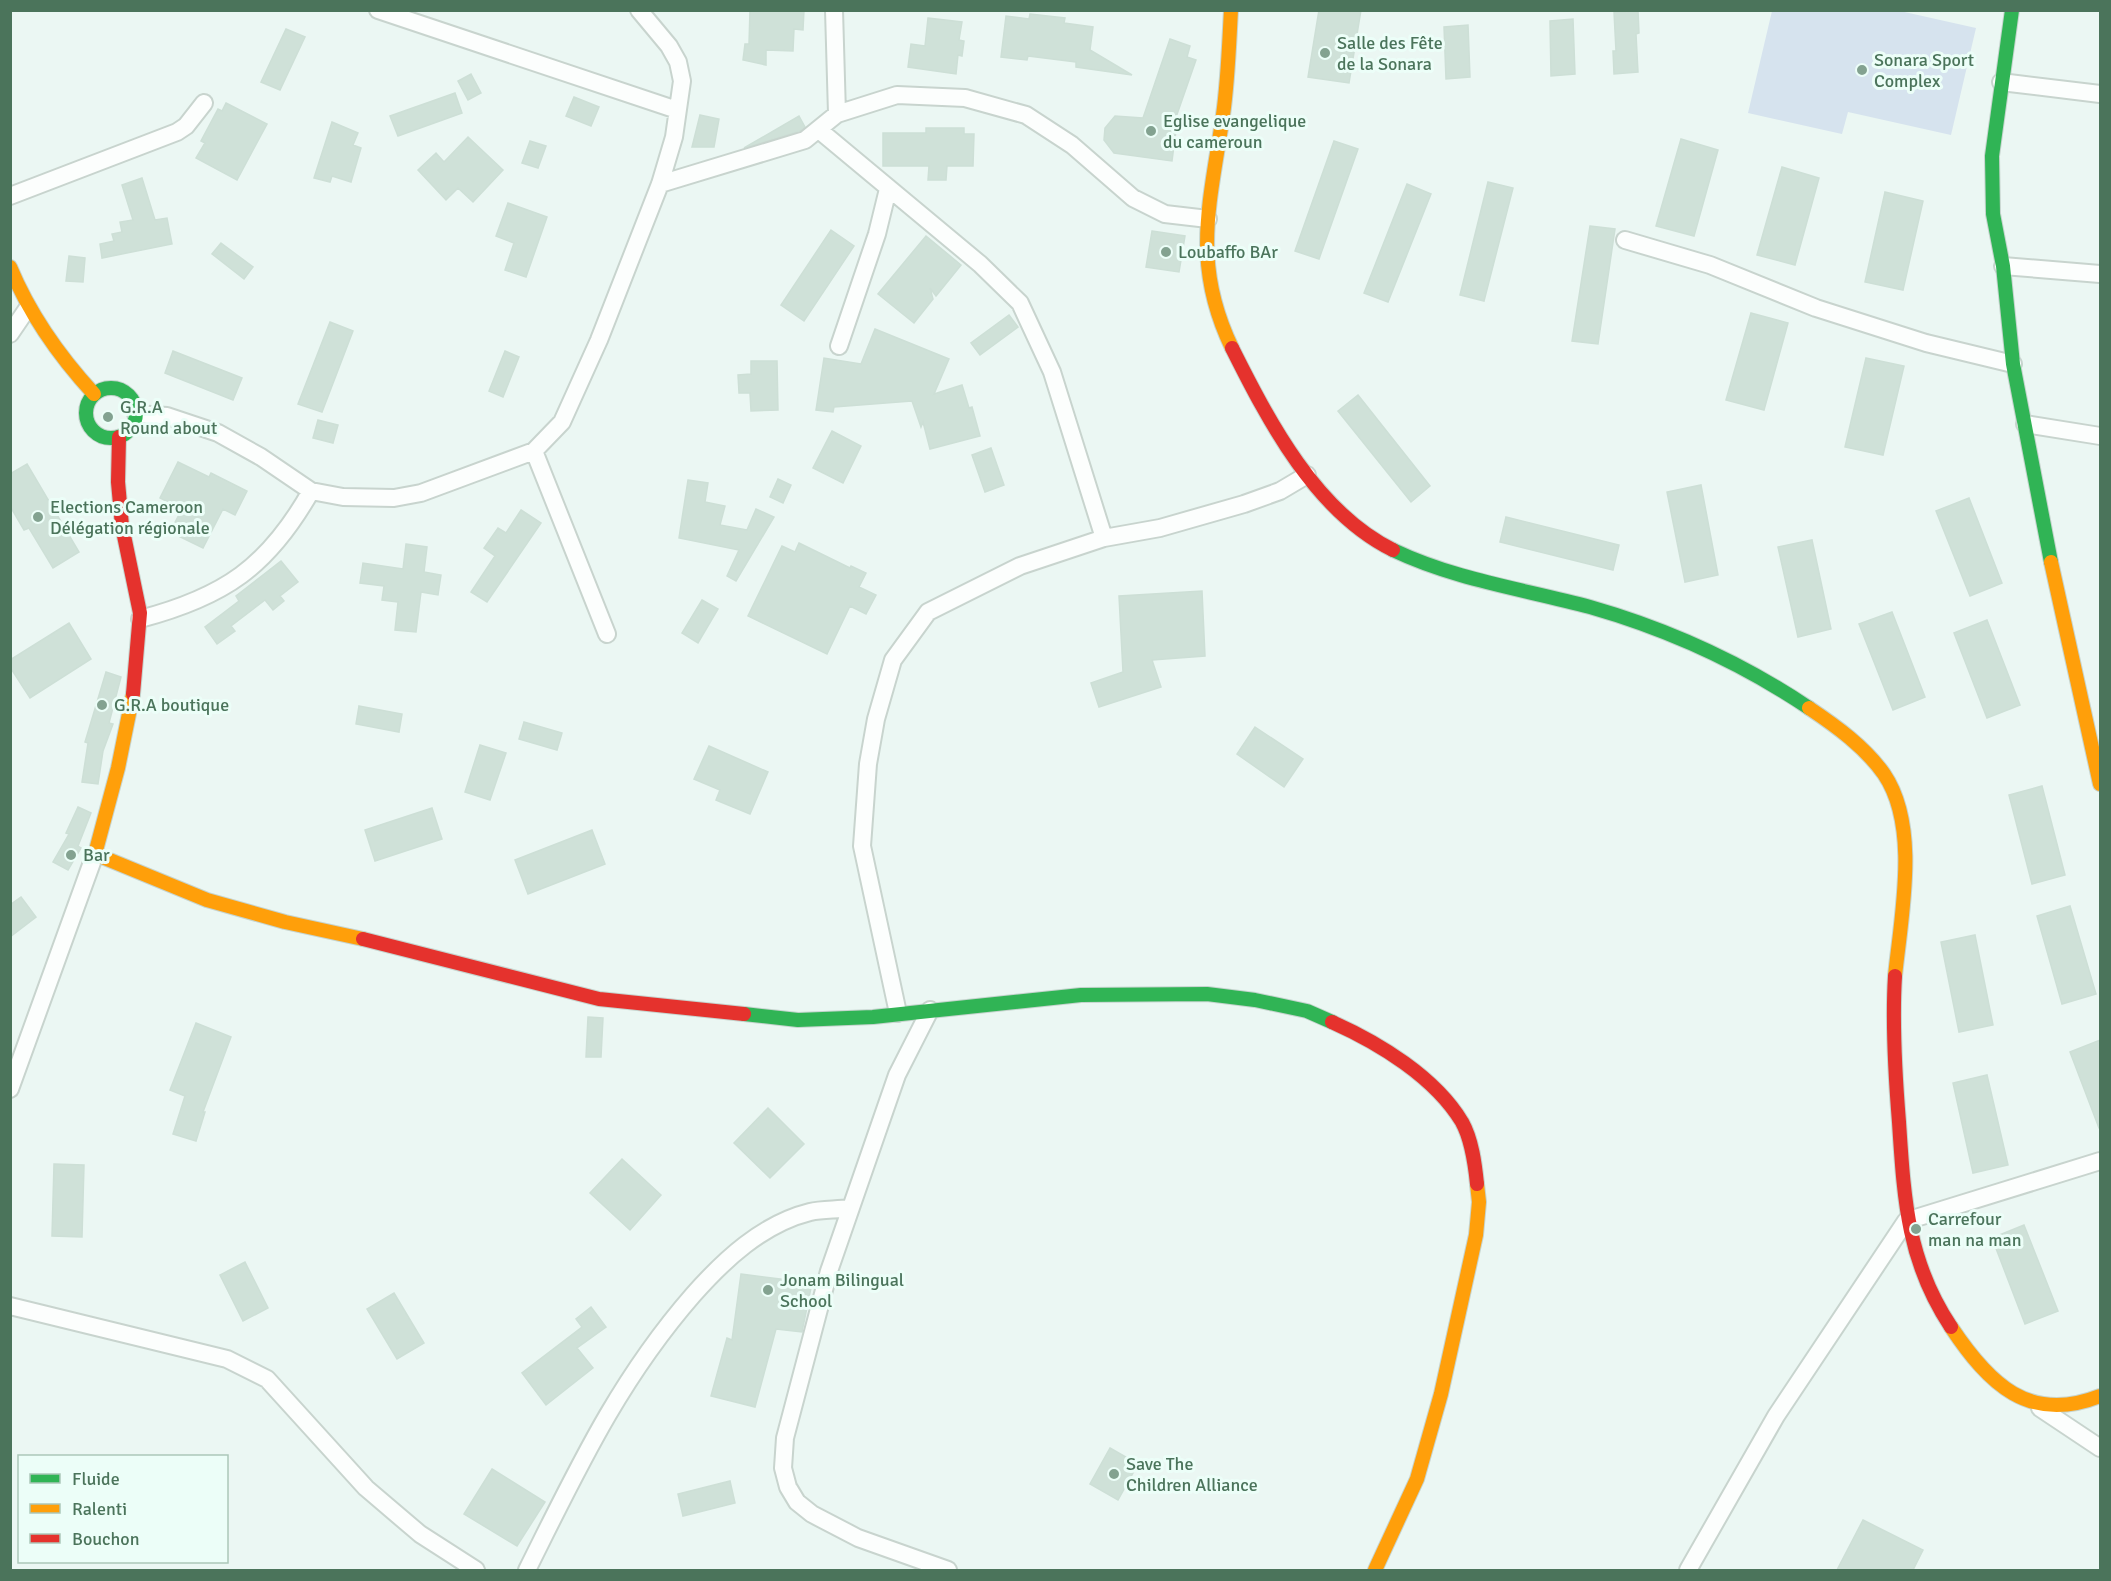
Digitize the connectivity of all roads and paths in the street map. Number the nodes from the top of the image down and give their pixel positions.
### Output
1 (378, 10) edge
2 (639, 10) edge
3 (834, 10) edge
4 (1231, 10) edge
5 (2012, 10) edge
6 (2001, 82) junction
7 (2100, 94) edge
8 (204, 103) dead end
9 (677, 110) junction
10 (837, 114) junction
11 (819, 130) junction
12 (660, 184) junction
13 (888, 189) junction
14 (10, 196) edge
15 (1208, 219) junction
16 (1625, 240) dead end
17 (2003, 266) junction
18 (10, 267) edge
19 (2100, 274) edge
20 (27, 309) junction
21 (10, 334) edge
22 (839, 346) dead end
23 (2013, 364) junction
24 (94, 394) junction
25 (136, 414) junction
26 (2025, 424) junction
27 (2100, 436) edge
28 (119, 437) junction
29 (534, 450) junction
30 (1307, 475) junction
31 (311, 491) junction
32 (1104, 538) junction
33 (140, 619) junction
34 (607, 634) dead end
35 (2100, 784) edge
36 (95, 854) junction
37 (930, 1010) junction
38 (898, 1012) junction
39 (10, 1089) edge
40 (2100, 1161) edge
41 (850, 1209) junction
42 (1906, 1221) junction
43 (10, 1306) edge
44 (2100, 1396) edge
45 (2040, 1408) junction
46 (2100, 1448) edge
47 (476, 1570) edge
48 (527, 1570) edge
49 (948, 1570) edge
50 (1375, 1570) edge
51 (1688, 1570) edge

1 - 9 street
2 - 9 street
3 - 10 street
4 - 15 street
5 - 6 street
6 - 7 street
6 - 17 street
8 - 14 street
9 - 12 street
10 - 11 street
10 - 15 street
11 - 12 street
11 - 13 street
12 - 29 street
13 - 22 street
13 - 32 street
15 - 30 street
16 - 23 street
17 - 19 street
17 - 23 street
18 - 20 street
20 - 21 street
20 - 24 street
23 - 26 street
24 - 25 street
24 - 28 street
25 - 28 street
25 - 31 street
26 - 27 street
26 - 35 street
28 - 33 street
29 - 31 street
29 - 34 street
30 - 32 street
30 - 42 street
31 - 33 street
32 - 38 street
33 - 36 street
36 - 38 street
36 - 39 street
37 - 38 street
37 - 41 street
37 - 50 street
40 - 42 street
41 - 48 street
41 - 49 street
42 - 45 street
42 - 51 street
43 - 47 street
44 - 45 street
45 - 46 street

